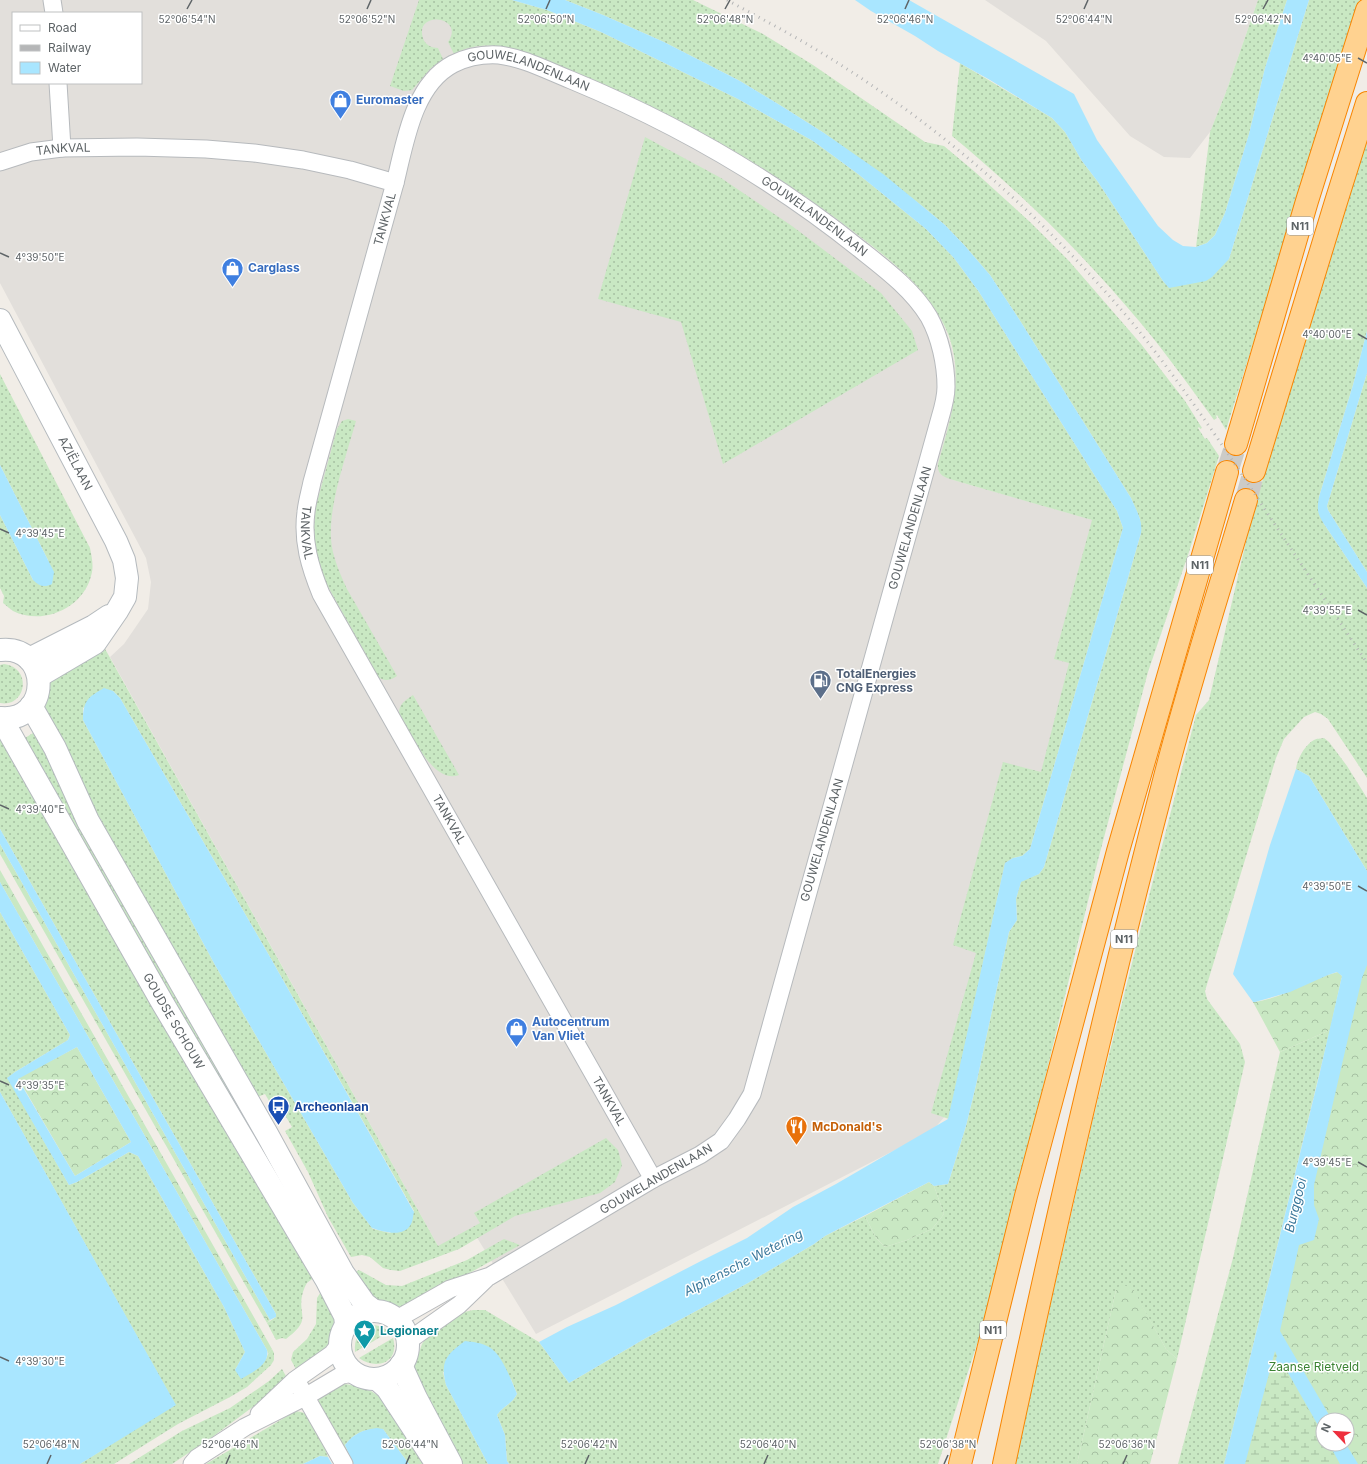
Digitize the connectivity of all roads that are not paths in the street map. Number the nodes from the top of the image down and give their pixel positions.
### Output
1 (52, 0) edge
2 (1367, 10) edge
3 (54, 12) edge
4 (58, 84) edge
5 (1367, 103) edge
6 (62, 148) junction
7 (0, 162) edge
8 (395, 183) junction
9 (0, 320) edge
10 (1236, 444) tunnel mouth
11 (1254, 471) tunnel mouth
12 (1227, 472) tunnel mouth
13 (1246, 500) tunnel mouth
14 (0, 650) edge
15 (34, 668) junction
16 (31, 706) junction
17 (1, 718) edge
18 (654, 1179) junction
19 (490, 1276) junction
20 (374, 1311) junction
21 (397, 1319) junction
22 (346, 1324) junction
23 (408, 1341) junction
24 (339, 1345) junction
25 (401, 1365) junction
26 (354, 1373) junction
27 (377, 1379) junction
28 (295, 1380) junction
29 (305, 1397) junction
30 (246, 1427) junction
31 (192, 1464) edge
32 (344, 1464) edge
33 (436, 1464) edge
34 (451, 1464) edge
35 (960, 1464) edge
36 (1004, 1464) edge

1 - 3 street
2 - 10 highway, N11
4 - 6 street
5 - 11 highway, N11
6 - 7 street, TANKVAL
6 - 8 street, TANKVAL
8 - 18 street, TANKVAL
8 - 18 street, GOUWELANDENLAAN
9 - 15 main road, AZIËLAAN
12 - 35 highway, N11
13 - 36 highway, N11
14 - 15 main road
15 - 16 main road
16 - 17 main road
16 - 20 main road, GOUDSE SCHOUW
17 - 22 main road, GOUDSE SCHOUW
18 - 19 street, GOUWELANDENLAAN
19 - 21 street, GOUWELANDENLAAN
19 - 23 street, GOUWELANDENLAAN
20 - 21 main road
20 - 22 main road
21 - 23 main road
22 - 24 main road
23 - 25 main road
24 - 26 main road
24 - 28 street
25 - 27 main road
25 - 34 main road
26 - 27 main road
26 - 29 street
27 - 33 main road
28 - 29 street
28 - 30 street
29 - 30 street
29 - 32 street
30 - 31 street

